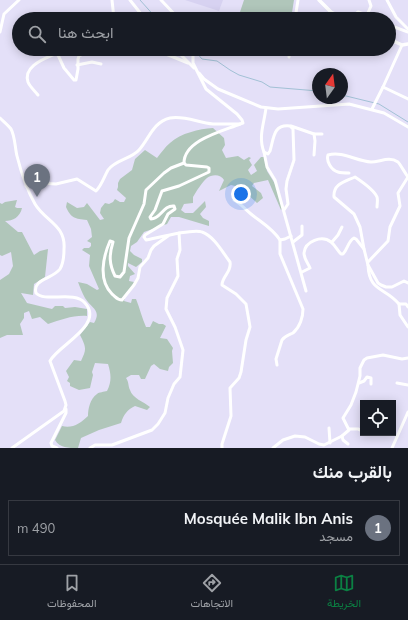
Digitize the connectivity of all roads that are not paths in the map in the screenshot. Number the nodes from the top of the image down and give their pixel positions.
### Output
1 (19, 0) edge
2 (112, 0) edge
3 (130, 0) edge
4 (161, 0) edge
5 (298, 0) edge
6 (318, 0) edge
7 (369, 0) edge
8 (387, 0) edge
9 (113, 12) edge
10 (139, 12) edge
11 (173, 12) edge
12 (296, 12) edge
13 (332, 12) edge
14 (369, 12) edge
15 (393, 12) edge
16 (396, 17) edge
17 (396, 27) edge
18 (408, 31) edge
19 (0, 32) edge
20 (396, 42) edge
21 (408, 44) edge
22 (402, 45) junction
23 (51, 56) edge
24 (58, 56) edge
25 (79, 56) edge
26 (171, 56) edge
27 (183, 56) edge
28 (193, 56) edge
29 (101, 64) dead end
30 (192, 64) junction
31 (77, 65) junction
32 (196, 70) junction
33 (383, 87) junction
34 (38, 96) dead end
35 (408, 99) edge
36 (266, 108) junction
37 (372, 109) junction
38 (0, 118) edge
39 (240, 124) junction
40 (291, 126) junction
41 (408, 127) edge
42 (314, 134) junction
43 (322, 134) dead end
44 (264, 152) junction
45 (314, 155) dead end
46 (184, 163) junction
47 (349, 172) dead end
48 (408, 177) edge
49 (26, 186) junction
50 (234, 200) dead end
51 (377, 207) dead end
52 (284, 210) junction
53 (302, 226) dead end
54 (342, 226) dead end
55 (179, 233) junction
56 (169, 235) junction
57 (291, 236) junction
58 (280, 240) junction
59 (293, 242) junction
60 (332, 242) junction
61 (364, 249) junction
62 (368, 263) junction
63 (302, 272) junction
64 (408, 283) edge
65 (306, 291) dead end
66 (399, 304) junction
67 (408, 307) edge
68 (408, 327) edge
69 (408, 358) edge
70 (277, 365) dead end
71 (359, 383) junction
72 (397, 383) dead end
73 (371, 384) dead end
74 (408, 385) edge
75 (65, 407) junction
76 (408, 412) edge
77 (329, 428) dead end
78 (349, 429) junction
79 (360, 430) edge
80 (342, 436) junction
81 (330, 442) junction
82 (348, 444) dead end
83 (113, 447) edge
84 (12, 448) edge
85 (57, 448) edge
86 (90, 448) edge
87 (222, 448) edge
88 (272, 448) edge
89 (392, 448) edge

1 - 19 street
2 - 9 street
3 - 10 street
4 - 11 street
5 - 12 street
6 - 13 main road
7 - 14 street
8 - 15 street
16 - 18 street
17 - 18 street
20 - 22 main road
21 - 22 main road
22 - 33 street
23 - 34 street
24 - 31 street
25 - 31 street
26 - 30 street
27 - 30 street
28 - 30 street
29 - 31 street
30 - 32 street
32 - 36 street
32 - 39 street
33 - 35 street
33 - 37 street
36 - 37 street
36 - 44 street
37 - 41 street
38 - 49 street
39 - 46 street
39 - 49 street
40 - 42 street
40 - 44 street
40 - 52 street
42 - 43 street
42 - 45 street
44 - 52 street
46 - 56 street
46 - 56 street
47 - 48 street
48 - 62 street
49 - 75 street
50 - 58 street
51 - 61 street
52 - 57 street
53 - 59 street
54 - 60 street
55 - 56 street
55 - 83 street
55 - 87 street
57 - 58 street
57 - 59 street
58 - 70 street
59 - 63 street
60 - 61 street
60 - 63 street
61 - 62 street
62 - 64 street
62 - 66 street
63 - 65 street
66 - 67 street
66 - 68 street
69 - 71 street
71 - 73 street
71 - 78 street
72 - 74 street
75 - 84 street
75 - 85 street
76 - 89 street
77 - 81 street
78 - 79 street
78 - 80 street
80 - 81 street
80 - 82 street
81 - 88 street
83 - 86 street

